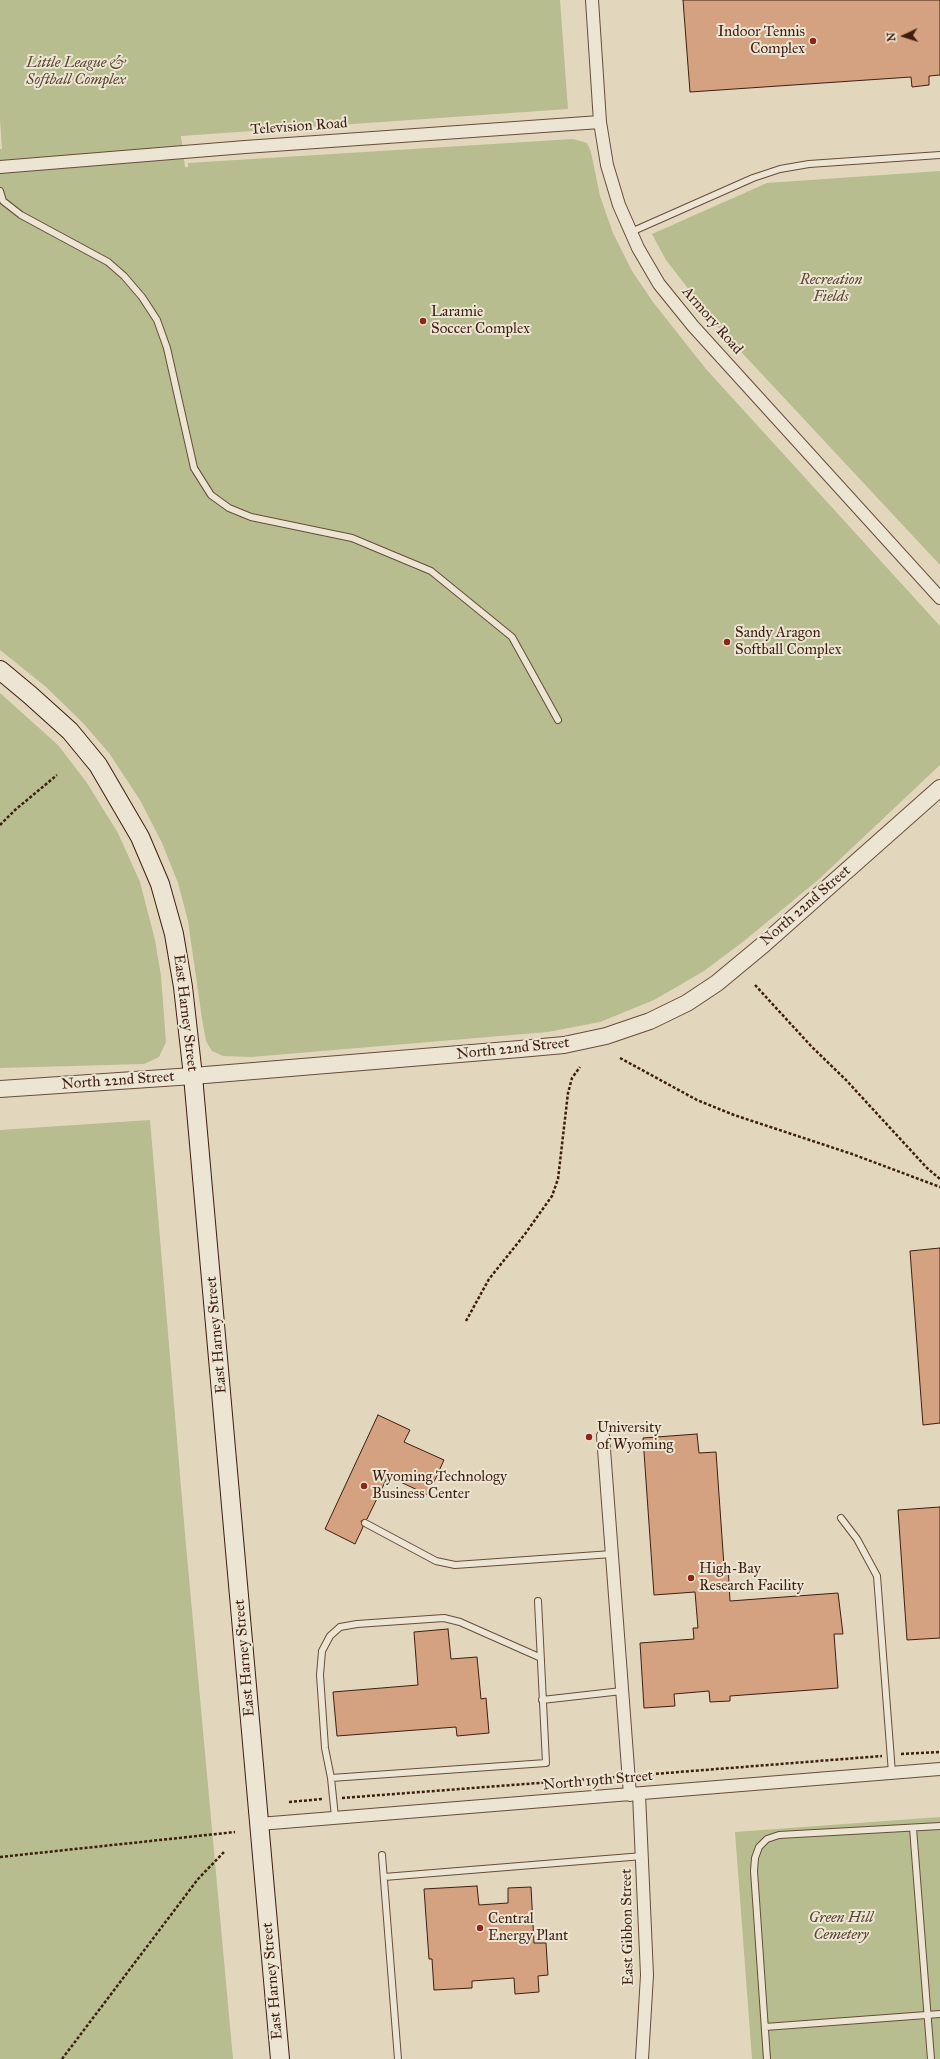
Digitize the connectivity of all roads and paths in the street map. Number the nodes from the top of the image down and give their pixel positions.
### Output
1 (592, 0) edge
2 (600, 122) junction
3 (940, 155) edge
4 (0, 166) edge
5 (0, 191) edge
6 (631, 232) junction
7 (940, 598) edge
8 (0, 670) edge
9 (558, 720) dead end
10 (57, 775) dead end
11 (940, 788) edge
12 (0, 825) edge
13 (755, 985) dead end
14 (620, 1058) dead end
15 (580, 1067) dead end
16 (193, 1076) junction
17 (0, 1089) edge
18 (940, 1179) edge
19 (940, 1187) edge
20 (466, 1321) dead end
21 (602, 1436) dead end
22 (841, 1518) dead end
23 (365, 1523) dead end
24 (612, 1554) junction
25 (538, 1601) dead end
26 (540, 1657) junction
27 (622, 1691) junction
28 (542, 1700) junction
29 (940, 1769) edge
30 (892, 1773) junction
31 (331, 1778) junction
32 (635, 1794) junction
33 (335, 1817) junction
34 (259, 1824) junction
35 (940, 1826) edge
36 (913, 1828) junction
37 (235, 1832) dead end
38 (225, 1851) dead end
39 (382, 1855) dead end
40 (642, 1856) junction
41 (0, 1857) edge
42 (384, 1877) junction
43 (940, 2014) edge
44 (928, 2015) junction
45 (765, 2027) junction
46 (62, 2059) edge
47 (280, 2059) edge
48 (398, 2059) edge
49 (642, 2059) edge
50 (768, 2059) edge
51 (931, 2059) edge

1 - 2 street, Armory Road
2 - 4 street, Television Road
2 - 6 street, Armory Road
3 - 6 lane
5 - 9 lane
6 - 7 street, Armory Road
8 - 16 main road, East Harney Street
10 - 12 path
11 - 16 street, North 22nd Street
13 - 18 path
14 - 19 path
15 - 20 path
16 - 17 street, North 22nd Street
16 - 34 main road, East Harney Street
21 - 24 street, East Gibbon Street
22 - 30 lane
23 - 24 lane
24 - 27 street, East Gibbon Street
25 - 26 lane
26 - 28 lane
26 - 31 lane
27 - 28 lane
27 - 32 street, East Gibbon Street
28 - 31 lane
29 - 30 street, North 19th Street
30 - 32 street, North 19th Street
31 - 33 lane
32 - 33 street, North 19th Street
32 - 40 street, East Gibbon Street
33 - 34 street, North 19th Street
34 - 47 main road, East Harney Street
35 - 36 lane
36 - 44 lane
36 - 45 lane
37 - 41 path
38 - 46 path
39 - 42 lane
40 - 42 lane
40 - 49 street, East Gibbon Street
42 - 48 lane
43 - 44 lane
44 - 45 lane
44 - 51 lane
45 - 50 lane

